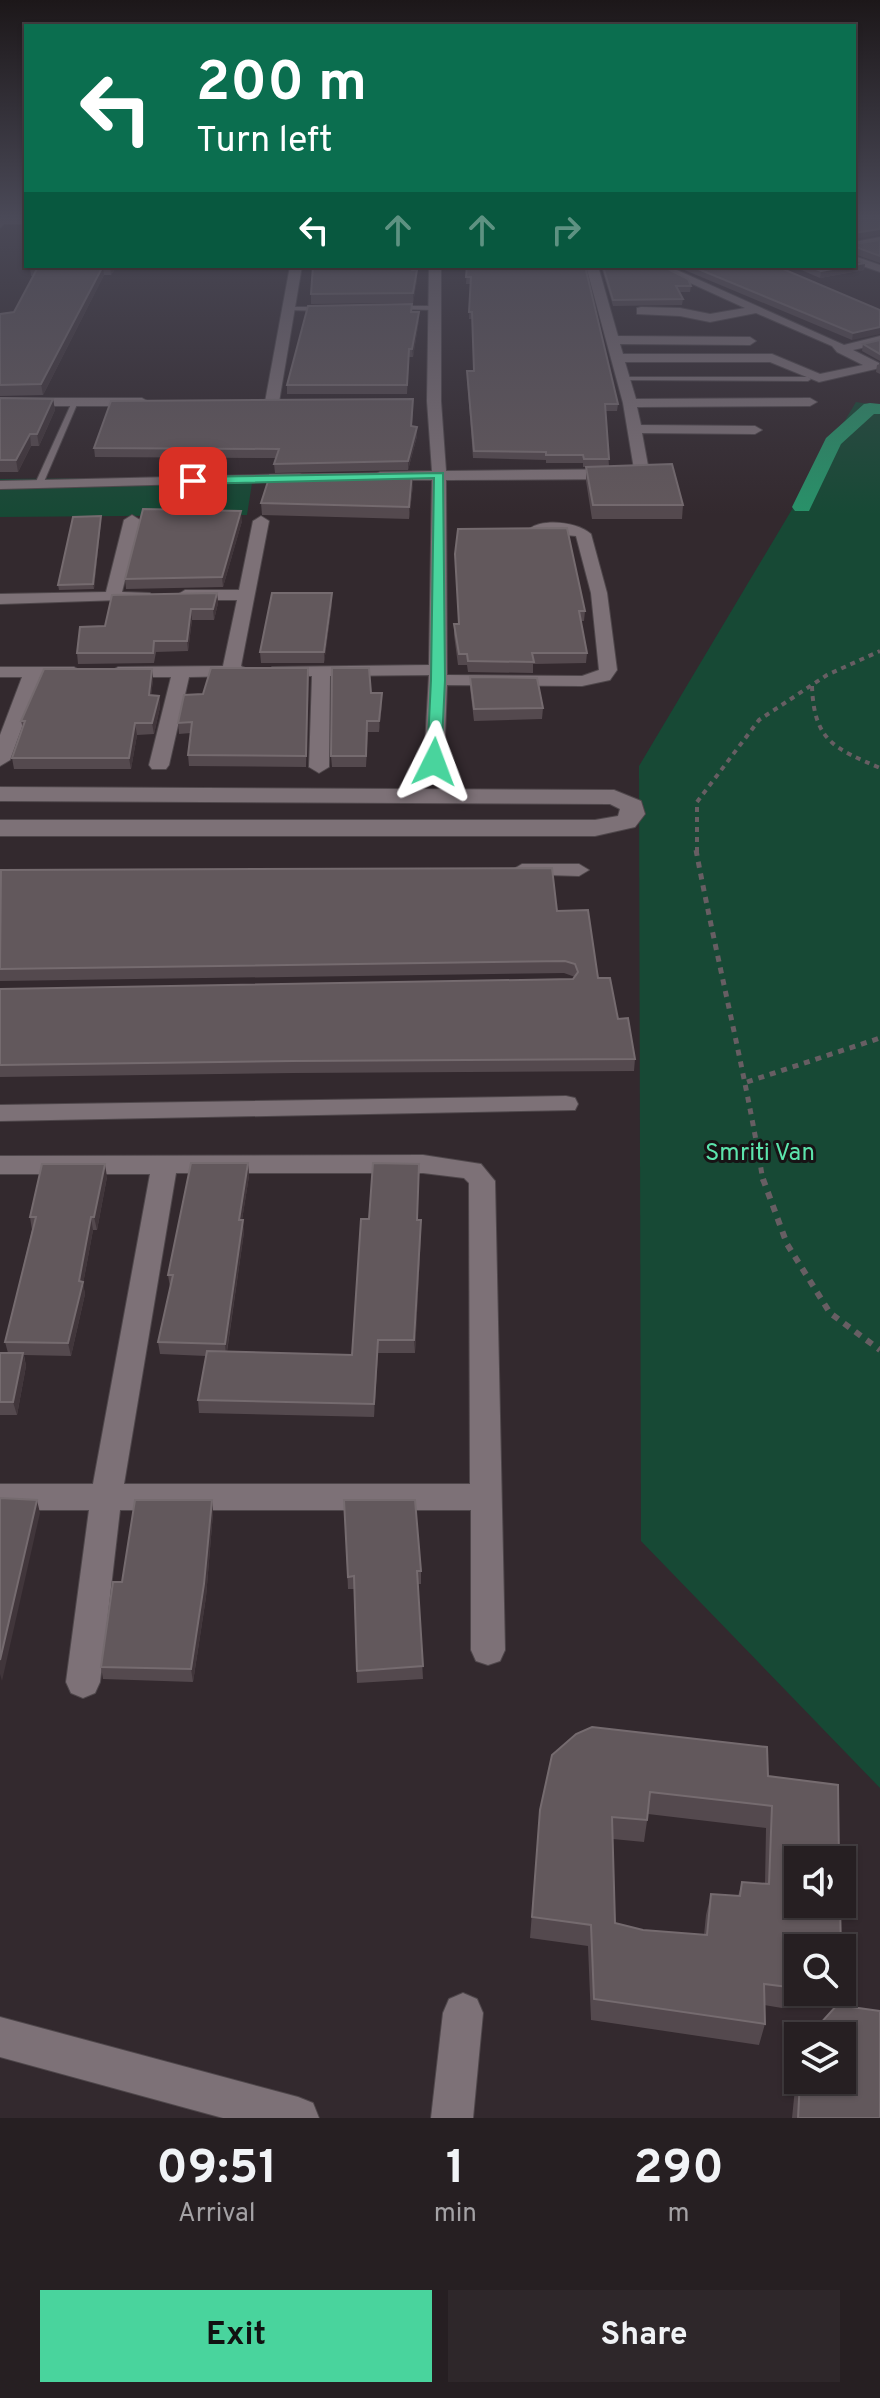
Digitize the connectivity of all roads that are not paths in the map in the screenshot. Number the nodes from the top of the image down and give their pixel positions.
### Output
1 (289, 317) edge
2 (433, 317) edge
3 (606, 317) edge
4 (704, 317) edge
5 (716, 317) edge
6 (774, 317) edge
7 (710, 318) joint
8 (786, 322) junction
9 (613, 340) junction
10 (880, 340) edge
11 (674, 341) junction
12 (750, 341) dead end
13 (841, 349) junction
14 (618, 358) junction
15 (624, 379) junction
16 (808, 379) dead end
17 (0, 402) edge
18 (75, 402) junction
19 (151, 402) edge
20 (257, 402) edge
21 (810, 402) dead end
22 (630, 403) junction
23 (635, 429) junction
24 (755, 430) dead end
25 (439, 475) junction
26 (359, 477) edge
27 (311, 478) edge
28 (39, 484) junction
29 (0, 485) edge
30 (132, 520) dead end
31 (261, 521) edge
32 (516, 529) edge
33 (246, 595) junction
34 (113, 596) junction
35 (0, 599) edge
36 (321, 670) junction
37 (181, 671) junction
38 (0, 672) edge
39 (33, 672) junction
40 (231, 672) junction
41 (437, 675) junction
42 (0, 760) edge
43 (434, 762) dead end
44 (159, 765) dead end
45 (319, 767) dead end
46 (0, 794) edge
47 (0, 828) edge
48 (501, 870) edge
49 (579, 870) dead end
50 (566, 1104) dead end
51 (0, 1113) edge
52 (165, 1164) junction
53 (0, 1165) edge
54 (106, 1496) junction
55 (0, 1497) edge
56 (484, 1497) junction
57 (488, 1650) dead end
58 (83, 1682) dead end
59 (463, 2013) dead end
60 (0, 2037) edge
61 (298, 2118) edge
62 (452, 2118) edge

1 - 20 street
2 - 25 street
3 - 9 street
4 - 7 street
5 - 7 street
6 - 8 street
8 - 11 street
8 - 13 street
9 - 11 street
9 - 14 street
10 - 13 street
11 - 12 street
13 - 14 street
14 - 15 street
15 - 16 lane
15 - 22 street
17 - 18 street
18 - 19 street
18 - 28 lane
21 - 22 street
22 - 23 street
23 - 24 street
23 - 25 street
25 - 26 street
25 - 41 street
27 - 28 street
28 - 29 street
30 - 34 street
31 - 33 street
32 - 41 street
33 - 34 street
33 - 40 street
34 - 35 street
36 - 40 street
36 - 41 street
36 - 45 street
37 - 39 street
37 - 40 street
37 - 44 street
38 - 39 street
39 - 42 street
41 - 43 street
46 - 47 street
48 - 49 street
50 - 51 street
52 - 53 street
52 - 54 street
52 - 56 street
54 - 55 street
54 - 56 street
54 - 58 street
56 - 57 street
59 - 62 street
60 - 61 street

